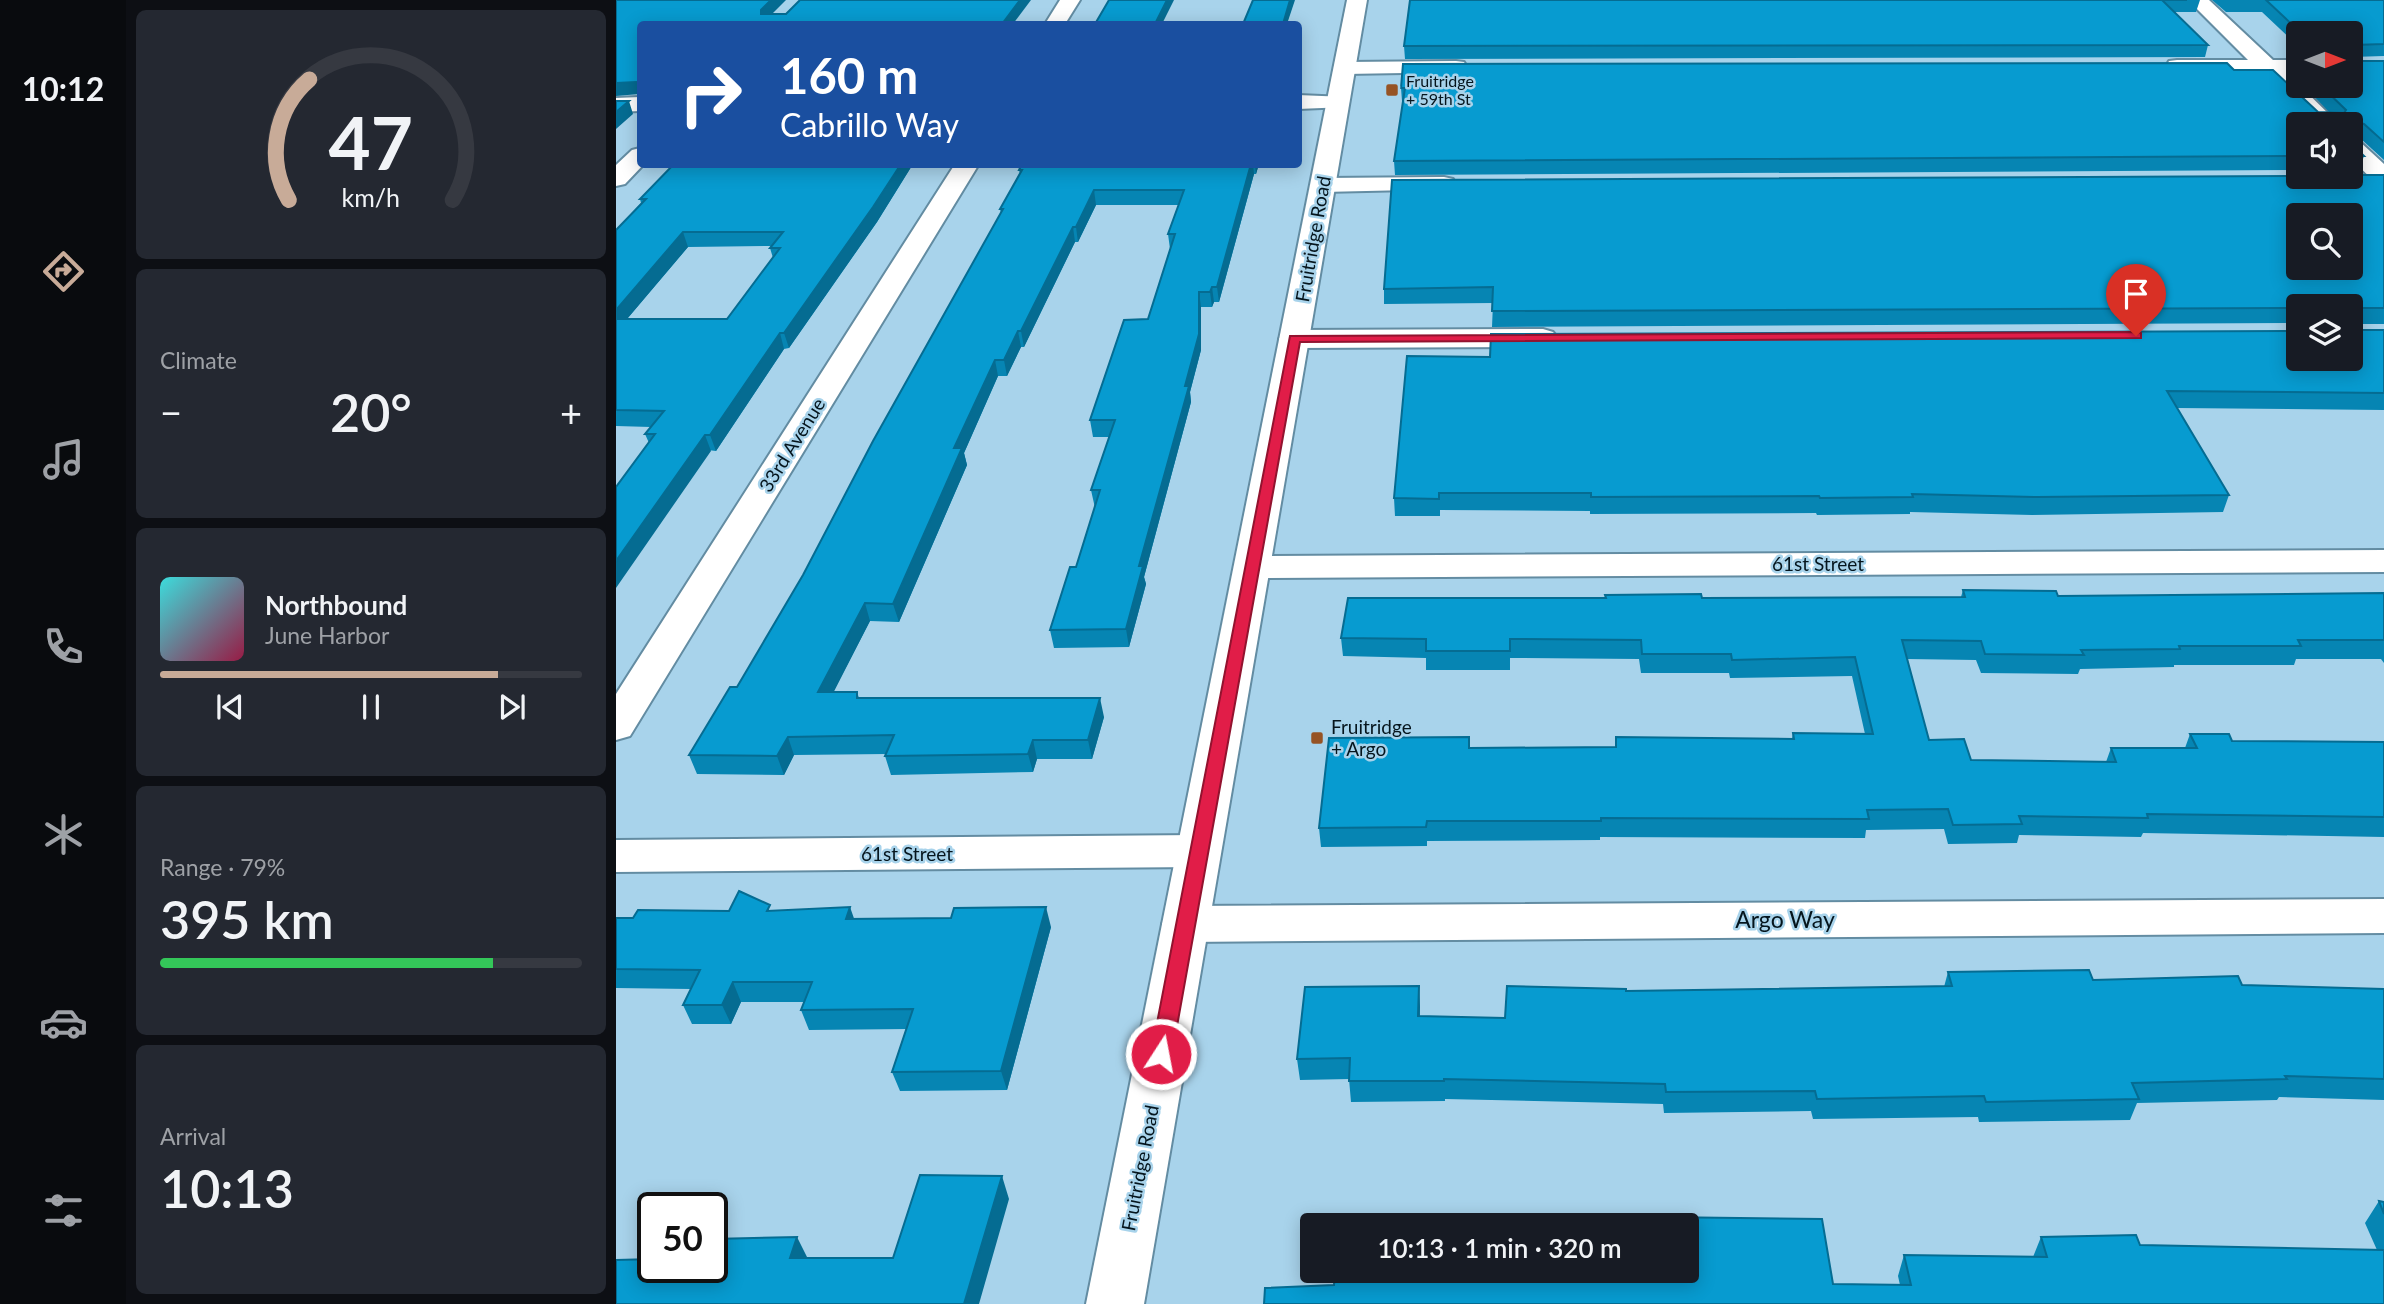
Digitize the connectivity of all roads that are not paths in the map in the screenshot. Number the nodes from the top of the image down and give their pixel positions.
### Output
1 (1070, 0) edge
2 (1357, 0) edge
3 (2198, 0) edge
4 (1057, 21) edge
5 (2155, 66) edge
6 (2266, 66) junction
7 (2286, 66) edge
8 (1471, 67) edge
9 (1341, 85) junction
10 (1302, 100) edge
11 (616, 104) edge
12 (637, 104) edge
13 (2315, 112) edge
14 (637, 158) edge
15 (2363, 158) edge
16 (965, 168) edge
17 (616, 179) edge
18 (2384, 179) edge
19 (2363, 180) edge
20 (1462, 184) edge
21 (1323, 185) junction
22 (1573, 338) edge
23 (1294, 339) junction
24 (2384, 561) edge
25 (1252, 567) junction
26 (616, 726) edge
27 (1199, 851) junction
28 (616, 856) edge
29 (2384, 916) edge
30 (1185, 924) junction
31 (1115, 1304) edge

1 - 4 street
2 - 9 street, Fruitridge Road
3 - 6 street
5 - 6 street
6 - 7 street
6 - 13 street
8 - 9 street
9 - 10 street
9 - 21 street, Fruitridge Road
11 - 12 street
14 - 17 street
15 - 18 street
16 - 26 street, 33rd Avenue
18 - 19 street
20 - 21 street
21 - 23 street, Fruitridge Road
22 - 23 street
23 - 25 street, Fruitridge Road
24 - 25 street, 61st Street
25 - 27 street, Fruitridge Road
27 - 28 street, 61st Street
27 - 30 street, Fruitridge Road
29 - 30 street, Argo Way
30 - 31 street, Fruitridge Road

